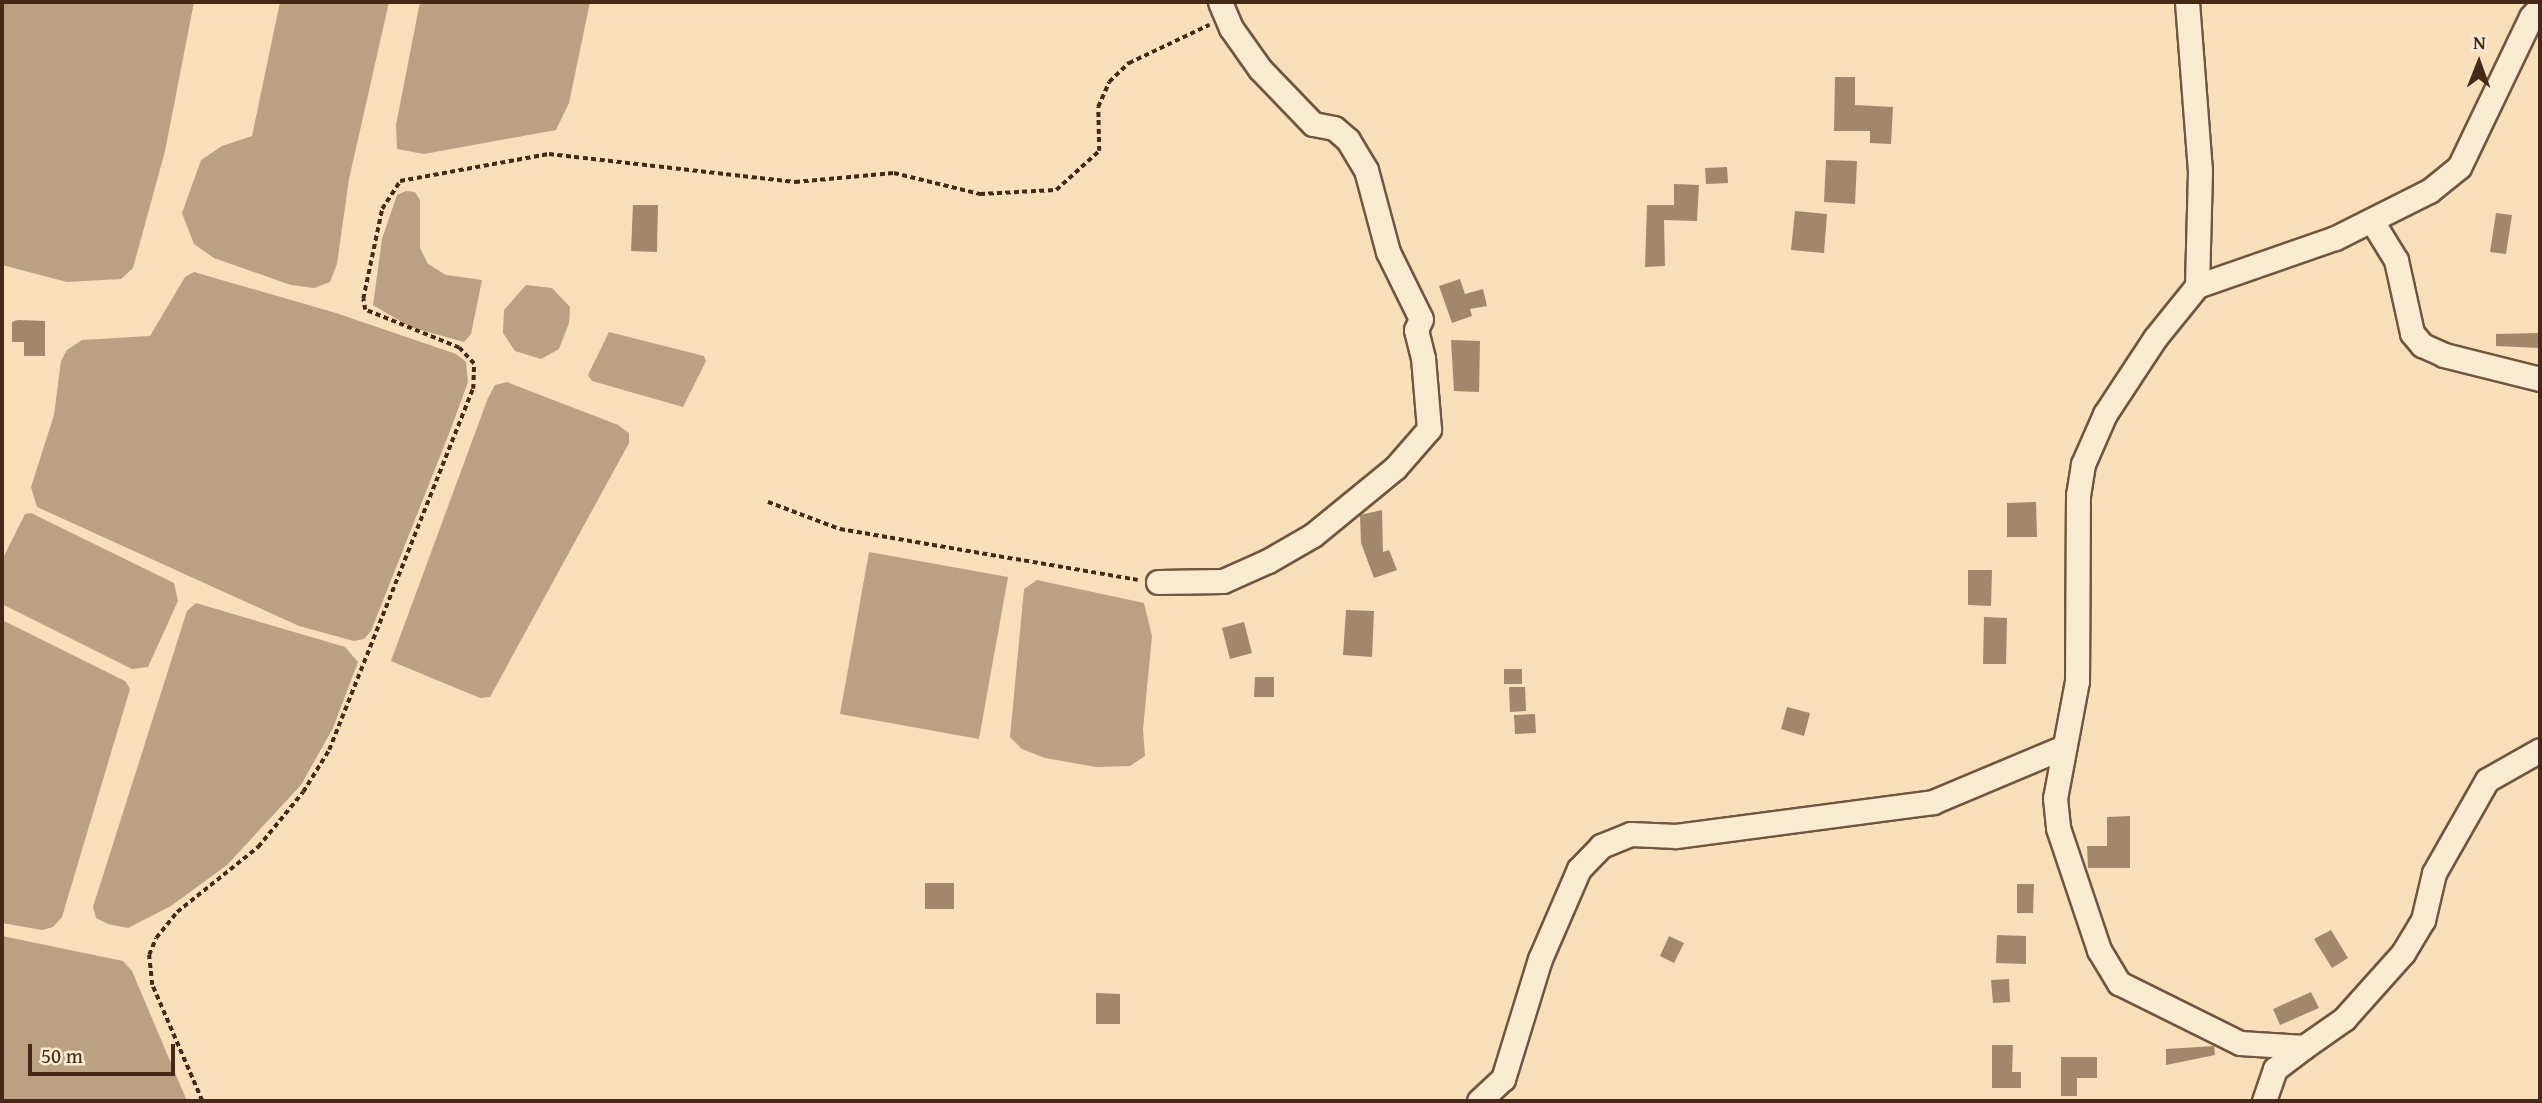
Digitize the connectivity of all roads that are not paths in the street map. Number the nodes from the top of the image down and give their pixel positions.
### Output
1 (2187, 2) edge
2 (2540, 7) edge
3 (1223, 8) edge
4 (2372, 221) junction
5 (2197, 286) junction
6 (2540, 379) edge
7 (1158, 582) road end
8 (2064, 747) junction
9 (2540, 750) edge
10 (2304, 1047) junction
11 (1479, 1101) edge
12 (2264, 1101) edge

1 - 5 street
2 - 4 street
3 - 7 street
4 - 5 street
4 - 6 street
5 - 8 street
8 - 10 street
8 - 11 street
9 - 10 street
10 - 12 street

